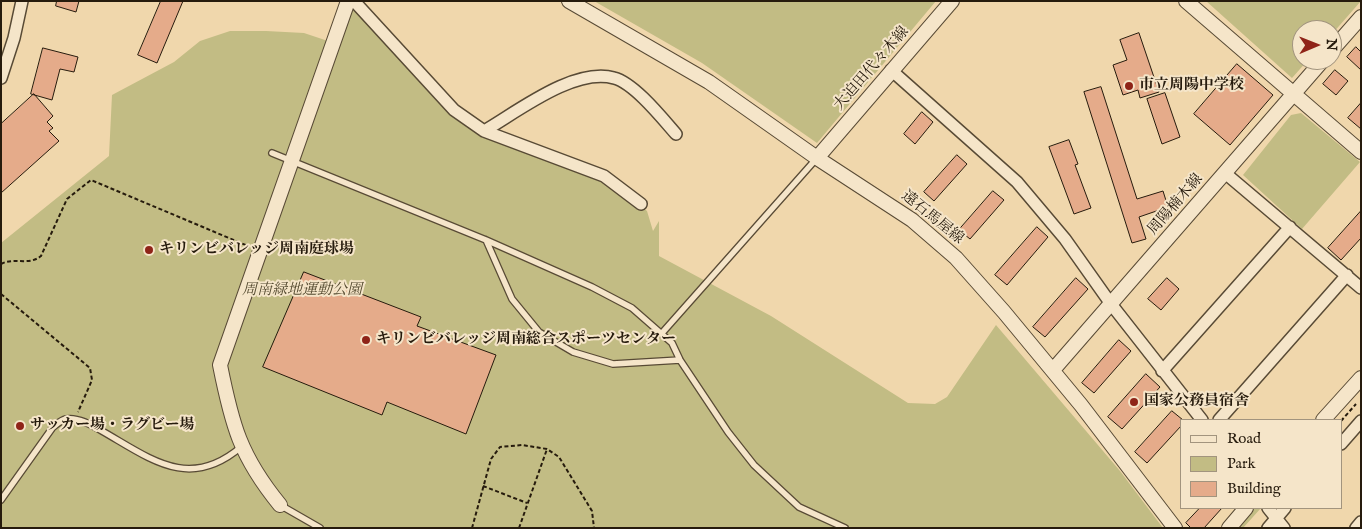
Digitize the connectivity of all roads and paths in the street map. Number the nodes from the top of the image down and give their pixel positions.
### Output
1 (22, 1) edge
2 (348, 1) edge
3 (354, 1) edge
4 (569, 1) edge
5 (952, 1) edge
6 (1186, 1) edge
7 (1361, 17) edge
8 (1342, 39) edge
9 (891, 70) junction
10 (1314, 70) edge
11 (1, 78) edge
12 (1294, 94) junction
13 (484, 131) junction
14 (676, 134) dead end
15 (1361, 152) edge
16 (272, 153) dead end
17 (817, 158) junction
18 (291, 160) junction
19 (1225, 172) junction
20 (641, 204) dead end
21 (1290, 227) junction
22 (486, 240) junction
23 (259, 250) junction
24 (1, 264) edge
25 (1347, 275) junction
26 (1361, 288) edge
27 (1, 294) edge
28 (1112, 304) junction
29 (662, 333) junction
30 (680, 360) junction
31 (1053, 370) junction
32 (1162, 371) junction
33 (1361, 378) edge
34 (1361, 398) edge
35 (76, 419) junction
36 (1201, 419) edge
37 (1220, 419) edge
38 (1324, 419) edge
39 (1342, 420) edge
40 (1361, 421) edge
41 (1342, 443) edge
42 (241, 447) junction
43 (546, 449) junction
44 (483, 486) junction
45 (1, 500) edge
46 (528, 503) junction
47 (280, 505) joint
48 (1245, 509) edge
49 (1269, 509) edge
50 (1284, 509) edge
51 (1276, 518) junction
52 (1361, 522) edge
53 (320, 528) edge
54 (472, 528) edge
55 (519, 528) edge
56 (594, 528) edge
57 (845, 528) edge
58 (1175, 528) edge
59 (1229, 528) edge
60 (1268, 528) edge
61 (1284, 528) edge
62 (1356, 528) edge

1 - 11 street
2 - 18 street
3 - 13 street
4 - 17 street, 遠石馬屋線
5 - 9 street, 大迫田代々木線
6 - 12 street
7 - 8 street
9 - 17 street, 大迫田代々木線
9 - 28 street
10 - 12 street, 周陽楠木線
12 - 15 street
12 - 19 street, 周陽楠木線
13 - 14 street
13 - 20 street
16 - 18 lane
17 - 29 lane
17 - 31 street, 遠石馬屋線
18 - 22 lane
18 - 23 street
19 - 21 street
19 - 28 street, 周陽楠木線
21 - 25 street
21 - 32 street
22 - 29 lane
22 - 30 lane
23 - 24 path
23 - 42 street
25 - 26 street
25 - 37 street
27 - 35 path
28 - 31 street, 周陽楠木線
28 - 32 street
29 - 30 lane
30 - 57 lane
31 - 58 street, 遠石馬屋線
32 - 36 street
33 - 38 street
34 - 39 path
35 - 42 lane
35 - 45 lane
40 - 41 street
42 - 47 street
43 - 44 path
43 - 46 path
43 - 56 path
44 - 46 path
44 - 54 path
46 - 55 path
47 - 53 lane
48 - 59 street
49 - 51 street
50 - 51 street
51 - 60 street
51 - 61 street
52 - 62 street

